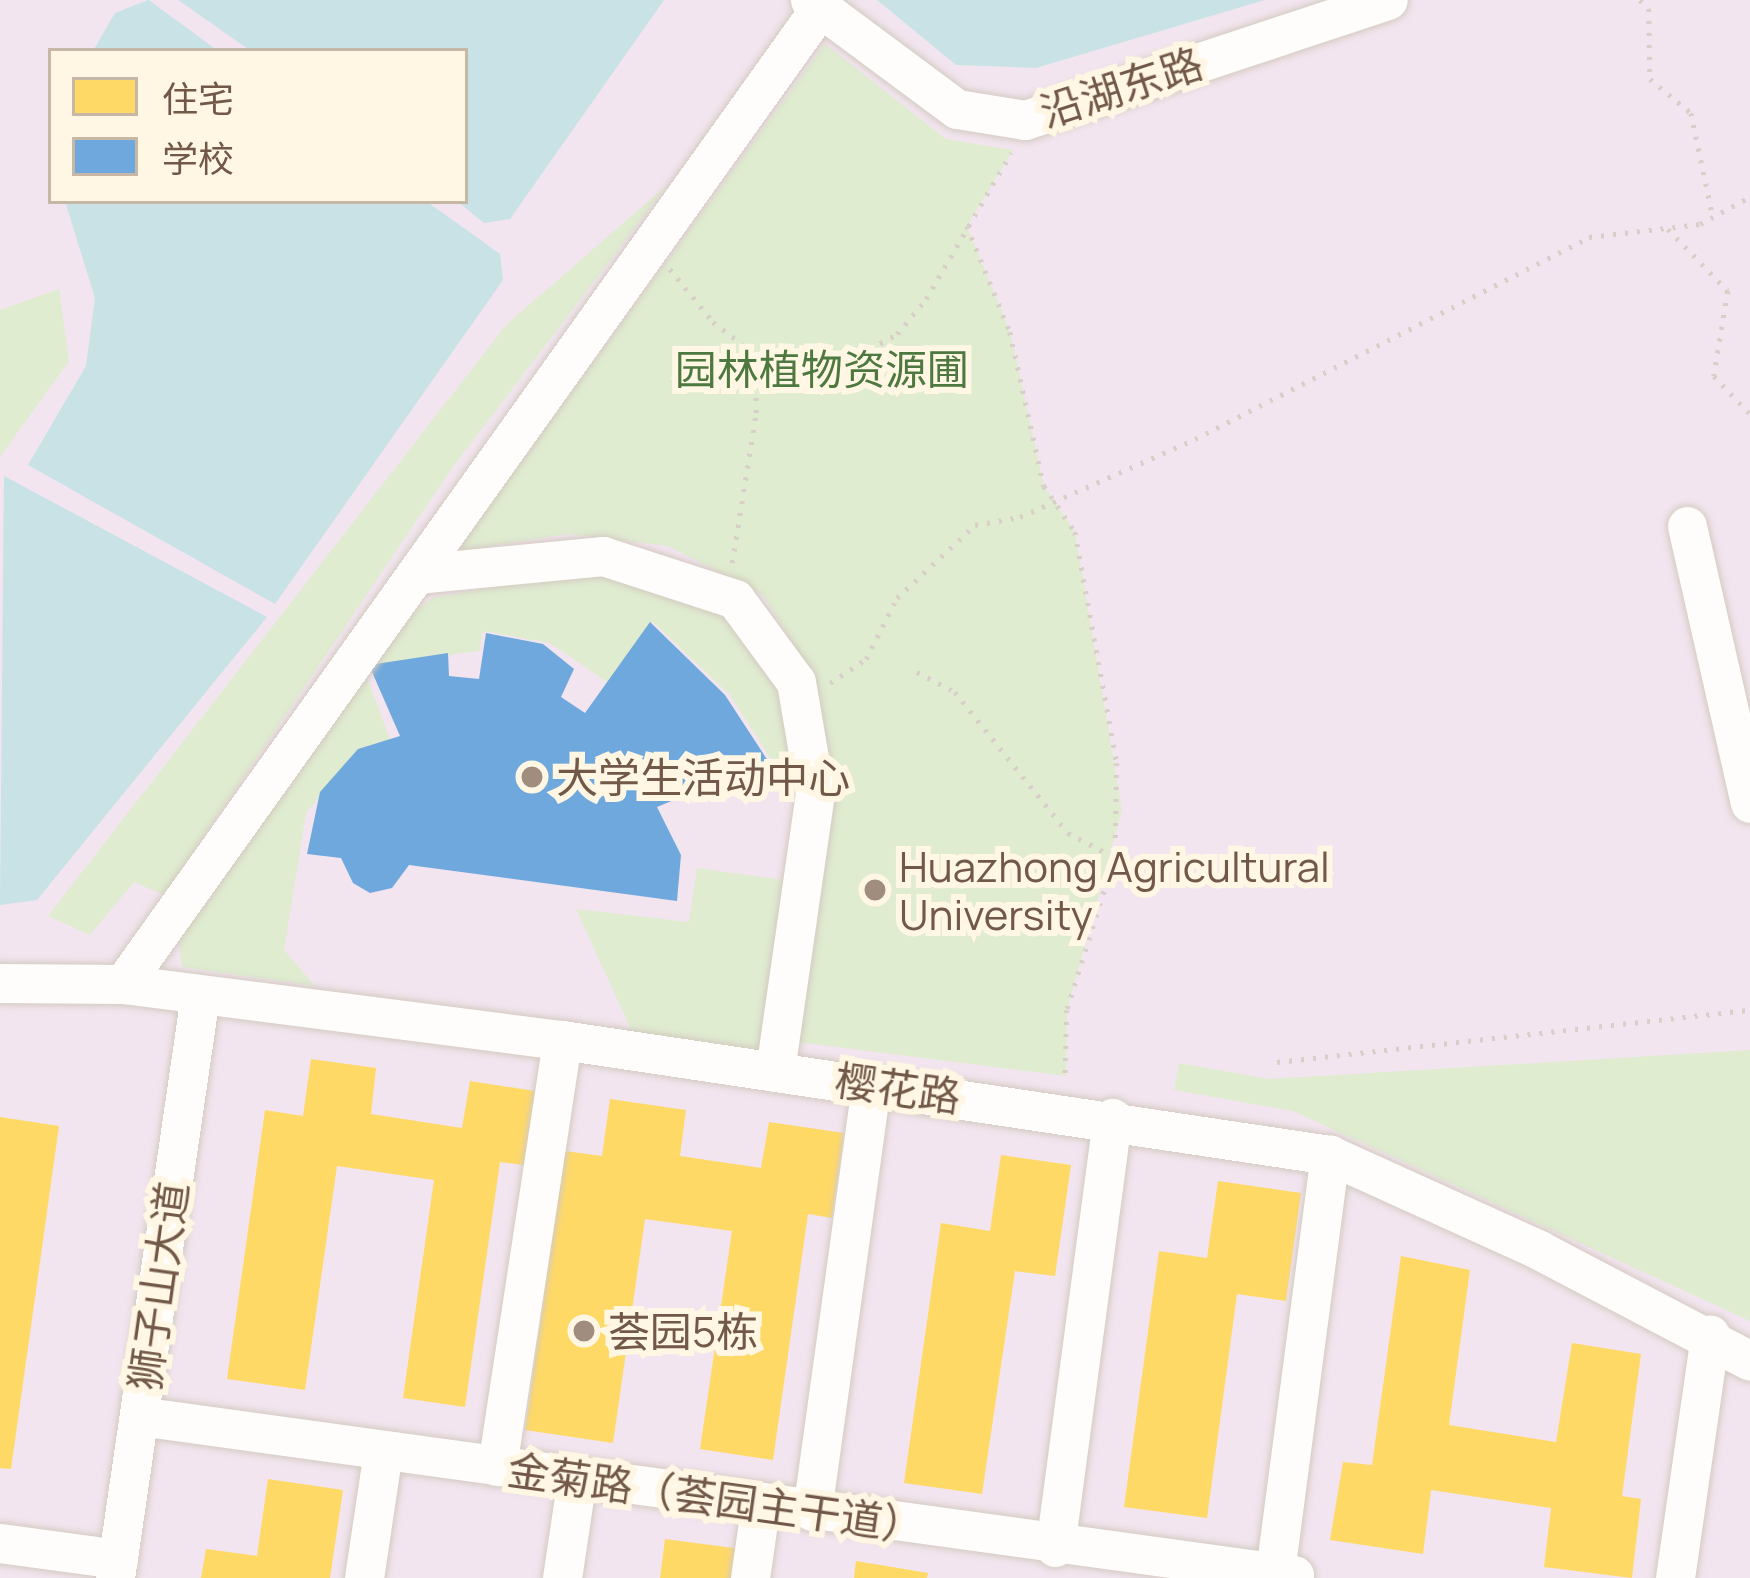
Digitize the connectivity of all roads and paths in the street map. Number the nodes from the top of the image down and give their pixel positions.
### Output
1 (1388, 0) edge
2 (1640, 0) edge
3 (815, 4) edge
4 (1024, 120) junction
5 (1750, 197) edge
6 (1712, 213) junction
7 (967, 226) junction
8 (1668, 229) junction
9 (649, 248) junction
10 (755, 354) junction
11 (1750, 414) edge
12 (1052, 500) junction
13 (1687, 526) dead end
14 (416, 574) junction
15 (735, 598) junction
16 (916, 672) dead end
17 (800, 703) junction
18 (1750, 802) edge
19 (1115, 857) junction
20 (0, 983) edge
21 (123, 984) junction
22 (200, 995) junction
23 (1750, 1010) edge
24 (562, 1040) junction
25 (1277, 1062) dead end
26 (775, 1070) junction
27 (871, 1084) junction
28 (1060, 1110) junction
29 (1112, 1118) junction
30 (1330, 1155) junction
31 (1710, 1335) junction
32 (1750, 1361) edge
33 (139, 1416) junction
34 (382, 1451) junction
35 (497, 1466) junction
36 (577, 1478) junction
37 (761, 1502) junction
38 (812, 1510) junction
39 (0, 1543) edge
40 (1055, 1547) junction
41 (116, 1569) edge
42 (1162, 1569) edge
43 (364, 1578) edge
44 (562, 1578) edge
45 (750, 1578) edge
46 (1675, 1578) edge

1 - 4 street, 沿湖东路
2 - 6 path
3 - 4 street, 沿湖东路
3 - 9 street
4 - 7 path
5 - 6 path
6 - 8 path
7 - 10 path
7 - 12 path
8 - 11 path
8 - 12 path
9 - 10 path
9 - 14 street
10 - 15 path
12 - 17 path
12 - 19 path
13 - 18 street
14 - 15 street
14 - 21 street
15 - 17 street
16 - 19 path
17 - 26 street
19 - 28 path
20 - 21 street, 樱花路
21 - 22 street, 樱花路
22 - 24 street, 樱花路
22 - 33 street, 狮子山大道
23 - 25 path
24 - 26 street, 樱花路
24 - 35 street
26 - 27 street, 樱花路
27 - 28 street, 樱花路
27 - 38 street
28 - 29 street, 樱花路
29 - 30 street, 樱花路
29 - 40 street
30 - 31 street, 樱花路
30 - 42 street, 金菊路（荟园主干道）
31 - 32 street, 樱花路
31 - 46 street
33 - 34 street, 金菊路（荟园主干道）
33 - 41 street, 狮子山大道
34 - 35 street, 金菊路（荟园主干道）
34 - 43 street
35 - 36 street, 金菊路（荟园主干道）
36 - 37 street, 金菊路（荟园主干道）
36 - 44 street
37 - 38 street, 金菊路（荟园主干道）
37 - 45 street
38 - 40 street, 金菊路（荟园主干道）
39 - 41 street
40 - 42 street, 金菊路（荟园主干道）

